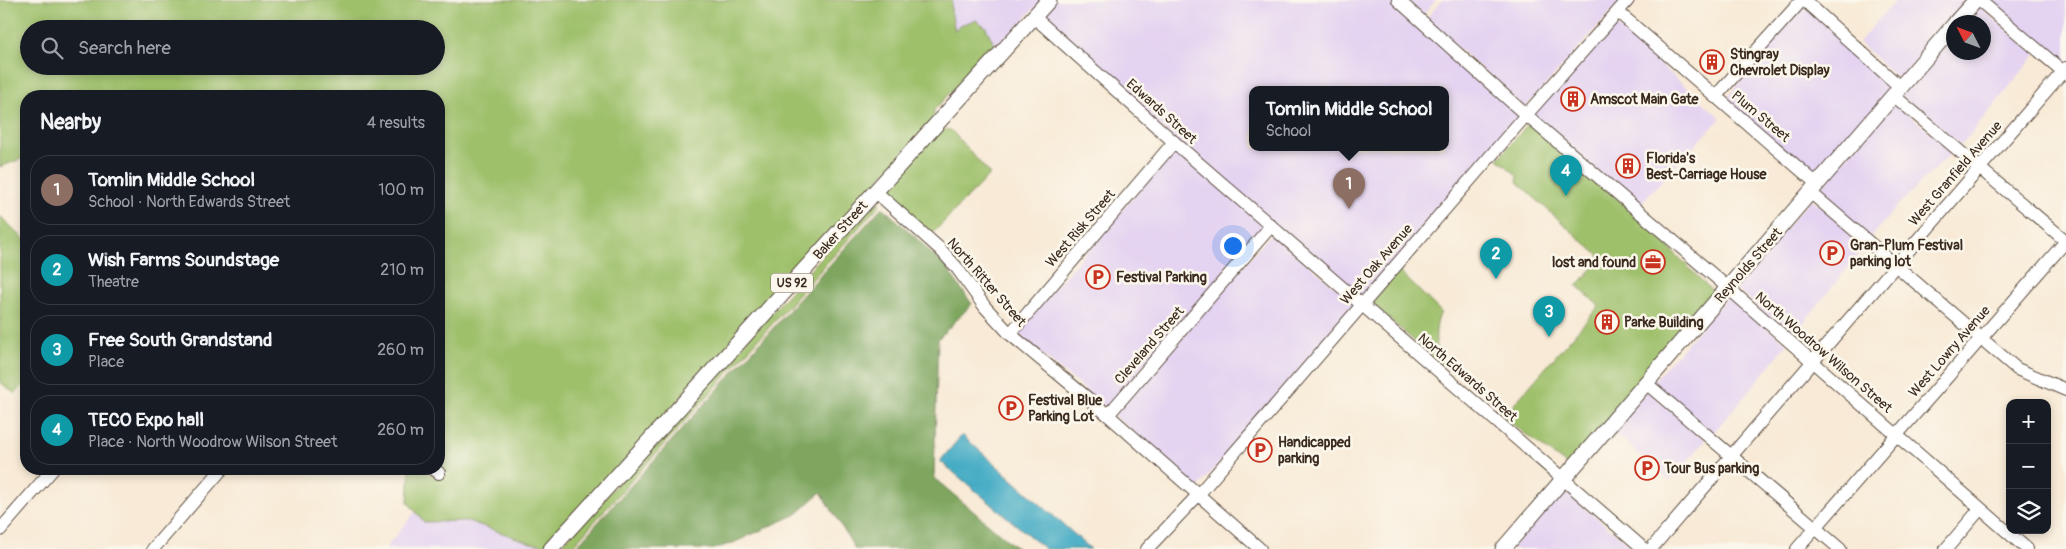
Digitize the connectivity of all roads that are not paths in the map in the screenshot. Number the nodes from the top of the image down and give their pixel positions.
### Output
1 (1049, 0) edge
2 (1398, 0) edge
3 (1628, 0) edge
4 (1803, 0) edge
5 (1977, 0) edge
6 (1618, 12) junction
7 (1963, 15) edge
8 (1033, 16) junction
9 (1946, 34) edge
10 (2065, 71) edge
11 (1896, 91) junction
12 (1715, 97) junction
13 (1526, 115) junction
14 (1174, 142) junction
15 (1980, 167) junction
16 (1814, 188) junction
17 (875, 191) junction
18 (1271, 226) junction
19 (2066, 241) edge
20 (1896, 264) junction
21 (1728, 288) junction
22 (1362, 304) junction
23 (1010, 334) junction
24 (1981, 337) junction
25 (1812, 361) junction
26 (1646, 383) junction
27 (2066, 390) edge
28 (1108, 415) junction
29 (1896, 435) junction
30 (1731, 456) junction
31 (48, 475) edge
32 (217, 475) edge
33 (1562, 479) junction
34 (1198, 496) junction
35 (1980, 510) junction
36 (1815, 528) junction
37 (0, 530) edge
38 (152, 549) edge
39 (551, 549) edge
40 (1147, 549) edge
41 (1260, 549) edge
42 (1503, 549) edge
43 (1644, 549) edge
44 (1651, 549) edge
45 (1797, 549) edge
46 (1840, 549) edge
47 (1946, 549) edge
48 (2027, 549) edge

1 - 8 main road, Baker Street / US 92
2 - 13 street, North Woodrow Wilson Street
3 - 6 street, West Oak Avenue
4 - 11 street
4 - 12 street
5 - 7 main road
5 - 10 street
6 - 12 street, Plum Street
6 - 13 street, West Oak Avenue
8 - 14 street, Edwards Street
8 - 17 main road, Baker Street / US 92
9 - 11 main road, Reynolds Street
10 - 15 street, West Granfield Avenue
11 - 15 street
11 - 16 main road, Reynolds Street
12 - 16 street, Plum Street
13 - 21 street, North Woodrow Wilson Street
13 - 22 street, West Oak Avenue
14 - 18 street, Edwards Street
14 - 23 street, West Risk Street
15 - 19 street
15 - 20 street, West Granfield Avenue
16 - 20 street, Plum Street
16 - 21 main road, Reynolds Street
17 - 23 street, North Ritter Street
17 - 39 main road, Baker Street / US 92
18 - 22 street, North Edwards Street
18 - 28 street, Cleveland Street
19 - 24 street, West Lowry Avenue
20 - 24 street, Plum Street
20 - 25 street, West Granfield Avenue
21 - 25 street, North Woodrow Wilson Street
21 - 26 main road, Reynolds Street
22 - 33 street, North Edwards Street
22 - 34 street, West Oak Avenue
23 - 28 street, North Ritter Street
24 - 27 street
24 - 29 street, West Lowry Avenue
25 - 29 street, North Woodrow Wilson Street
25 - 30 street, West Granfield Avenue
26 - 30 street
26 - 33 main road, Reynolds Street
28 - 34 street, North Ritter Street
29 - 35 street, North Woodrow Wilson Street
29 - 36 street, West Lowry Avenue
30 - 36 street
30 - 44 street, West Granfield Avenue
31 - 37 street
32 - 38 street
33 - 42 main road, Reynolds Street
33 - 43 street, North Edwards Street
34 - 40 street, West Oak Avenue
34 - 41 street, North Ritter Street
35 - 47 street
35 - 48 street, North Woodrow Wilson Street
36 - 45 street, West Lowry Avenue
36 - 46 street

